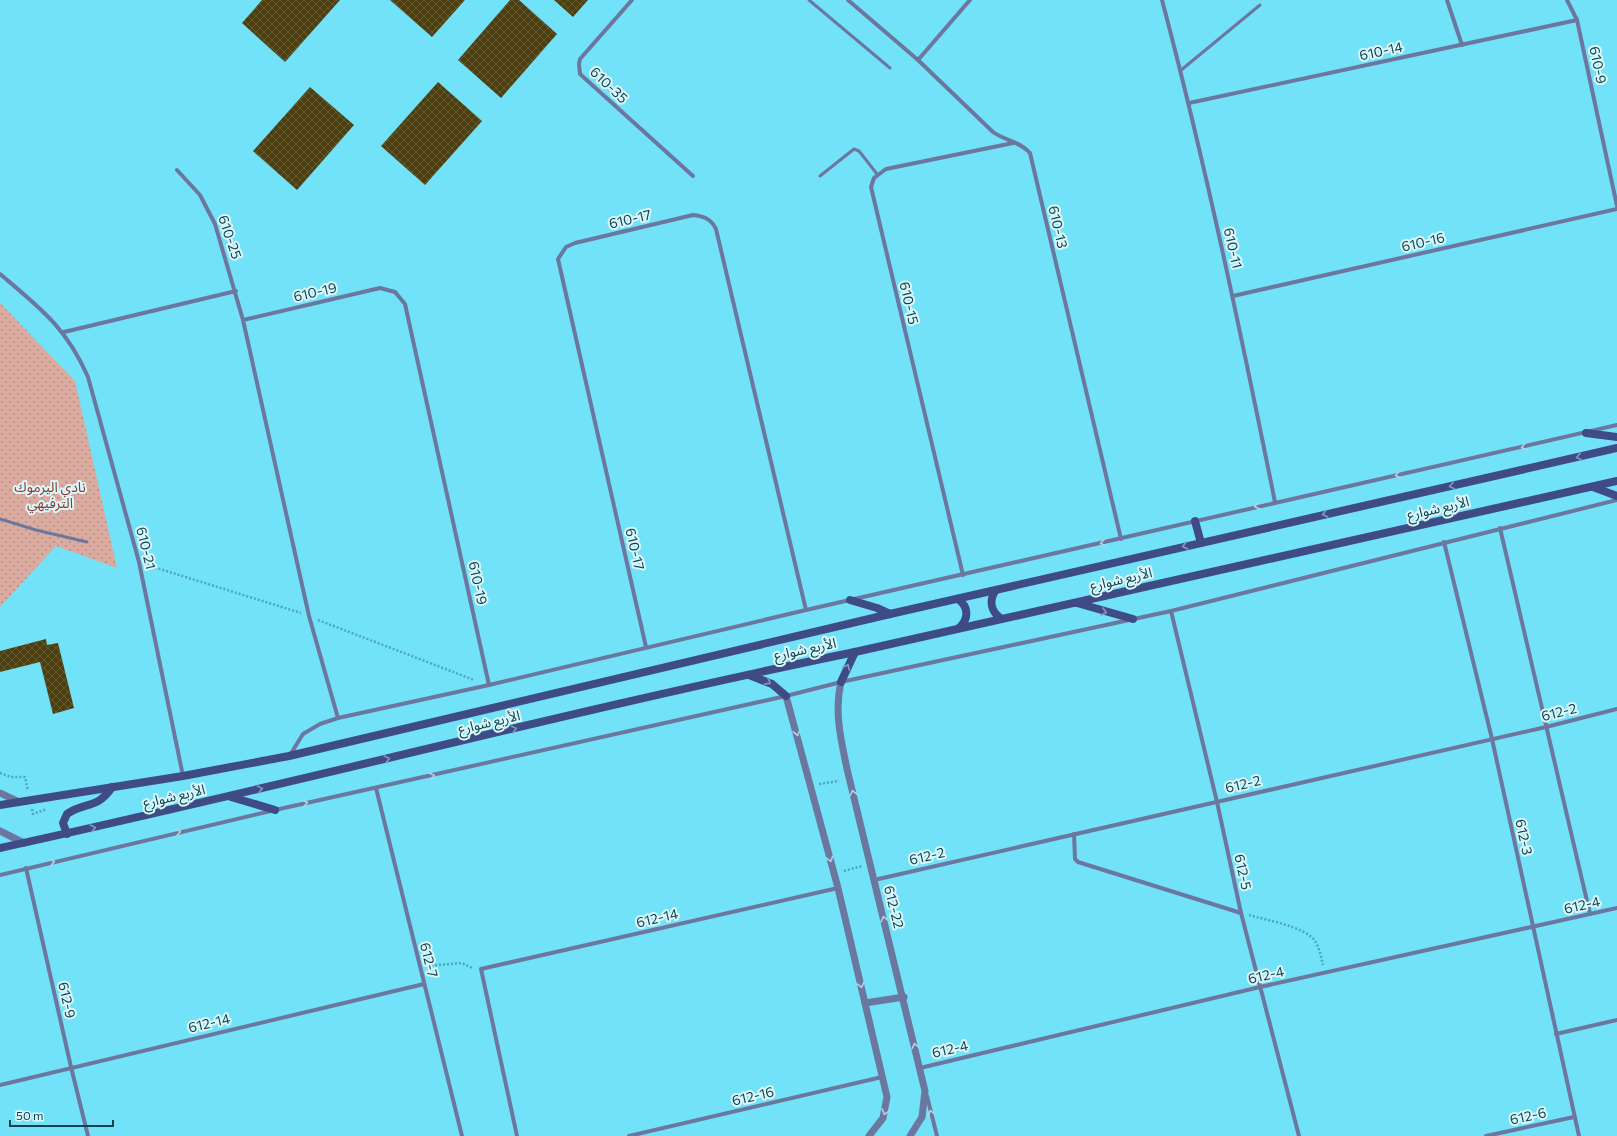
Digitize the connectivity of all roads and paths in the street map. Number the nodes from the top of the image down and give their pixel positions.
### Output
1 (632, 0) edge
2 (809, 0) edge
3 (848, 0) edge
4 (970, 0) edge
5 (1162, 0) edge
6 (1447, 0) edge
7 (1566, 0) edge
8 (1260, 5) dead end
9 (1577, 20) junction
10 (1462, 45) junction
11 (918, 60) junction
12 (890, 68) dead end
13 (1180, 71) junction
14 (1189, 103) junction
15 (1014, 143) junction
16 (177, 170) dead end
17 (877, 174) junction
18 (693, 176) dead end
19 (820, 176) dead end
20 (1617, 208) edge
21 (0, 274) edge
22 (236, 291) junction
23 (1233, 296) junction
24 (243, 320) junction
25 (64, 332) junction
26 (1617, 425) edge
27 (1586, 433) junction
28 (1617, 437) edge
29 (1617, 448) edge
30 (1617, 481) edge
31 (1593, 487) junction
32 (1617, 496) edge
33 (1617, 500) edge
34 (1275, 502) junction
35 (0, 519) edge
36 (1195, 521) junction
37 (1500, 528) junction
38 (1121, 539) junction
39 (87, 542) dead end
40 (1444, 542) junction
41 (1201, 543) junction
42 (963, 575) junction
43 (995, 591) junction
44 (958, 599) junction
45 (850, 600) junction
46 (1076, 602) junction
47 (806, 610) junction
48 (1171, 611) junction
49 (890, 614) junction
50 (1000, 618) junction
51 (1133, 618) junction
52 (959, 628) junction
53 (646, 647) junction
54 (854, 652) junction
55 (746, 674) junction
56 (841, 682) junction
57 (489, 685) junction
58 (786, 696) junction
59 (1617, 709) edge
60 (338, 718) junction
61 (1546, 727) junction
62 (1492, 739) junction
63 (289, 756) junction
64 (184, 776) junction
65 (850, 779) junction
66 (810, 786) junction
67 (112, 787) junction
68 (376, 788) junction
69 (0, 793) edge
70 (231, 796) junction
71 (17, 801) junction
72 (1217, 802) junction
73 (0, 805) edge
74 (275, 810) junction
75 (0, 831) edge
76 (67, 834) junction
77 (1074, 834) junction
78 (24, 843) junction
79 (0, 848) edge
80 (870, 863) junction
81 (26, 868) junction
82 (834, 874) junction
83 (0, 875) edge
84 (874, 880) junction
85 (838, 888) junction
86 (1617, 908) edge
87 (1241, 913) junction
88 (1590, 914) junction
89 (1532, 928) junction
90 (420, 968) junction
91 (481, 969) junction
92 (1325, 973) junction
93 (424, 984) junction
94 (1260, 987) junction
95 (904, 998) junction
96 (865, 1003) junction
97 (1617, 1020) edge
98 (1556, 1034) junction
99 (71, 1067) junction
100 (920, 1068) junction
101 (882, 1077) junction
102 (0, 1085) edge
103 (925, 1091) junction
104 (1574, 1117) junction
105 (88, 1136) edge
106 (462, 1136) edge
107 (517, 1136) edge
108 (629, 1136) edge
109 (869, 1136) edge
110 (910, 1136) edge
111 (937, 1136) edge
112 (1299, 1136) edge
113 (1486, 1136) edge
114 (1579, 1136) edge

1 - 18 street, 610-35
2 - 12 lane
3 - 11 street, 610-13
4 - 11 street
5 - 13 street, 610-11
6 - 10 street
7 - 9 street, 610-9
8 - 13 lane
9 - 10 street, 610-14
9 - 20 street, 610-9
10 - 14 street, 610-14
11 - 15 street, 610-13
13 - 14 street, 610-11
14 - 23 street, 610-11
15 - 17 street
15 - 38 street, 610-13
16 - 22 street, 610-25
17 - 19 lane
17 - 42 street, 610-15
20 - 23 street, 610-16
21 - 25 street, 610-21
22 - 24 street, 610-25
22 - 25 street
23 - 34 street, 610-11
24 - 57 street, 610-19
24 - 60 street
25 - 64 street, 610-21
26 - 27 street
27 - 28 main road
27 -> 34 street
29 -> 41 main road, الأربع شوارع
30 - 31 main road, الأربع شوارع
31 - 32 main road
31 - 46 main road, الأربع شوارع
33 - 37 street
34 -> 36 street
35 - 39 lane
36 - 38 street
36 - 41 main road
37 - 40 street
37 - 61 street
38 -> 42 street
40 - 48 street
40 - 62 street, 612-3
41 -> 43 main road, الأربع شوارع
42 - 45 street
43 - 44 main road, الأربع شوارع
43 - 50 main road
44 - 49 main road, الأربع شوارع
44 - 52 main road
45 - 47 street
45 - 49 main road
46 - 50 main road, الأربع شوارع
46 -> 51 main road
47 - 53 street
47 - 53 street, 610-17
48 - 51 street
48 - 72 street, 612-5
49 - 63 main road, الأربع شوارع
50 - 52 main road, الأربع شوارع
51 - 56 street
52 - 54 main road, الأربع شوارع
53 - 57 street
54 - 55 main road, الأربع شوارع
56 -> 54 main road
55 -> 58 main road
70 -> 55 main road, الأربع شوارع
56 - 58 street
56 - 65 street, 612-22
57 - 60 street
58 -> 66 street
68 -> 58 street
59 - 61 street, 612-2
60 - 63 street
61 - 62 street, 612-2
61 - 88 street
62 - 72 street, 612-2
62 - 89 street, 612-3
63 - 64 main road, الأربع شوارع
64 - 67 main road, الأربع شوارع
65 - 66 path
80 -> 65 street, 612-22
66 -> 82 street
67 - 71 main road, الأربع شوارع
67 - 76 main road
74 -> 68 street
68 - 90 street, 612-7
69 - 71 street
70 - 74 main road
76 -> 70 main road, الأربع شوارع
71 - 73 main road, الأربع شوارع
72 - 77 street, 612-2
72 - 87 street, 612-5
81 -> 74 street
75 - 78 street
76 - 78 main road, الأربع شوارع
77 - 84 street, 612-2
77 - 87 street
78 - 79 main road, الأربع شوارع
80 - 82 path
80 - 84 street, 612-22
81 - 83 street
81 - 99 street, 612-9
82 - 85 street
95 -> 84 street, 612-22
85 - 91 street, 612-14
85 -> 96 street
86 - 88 street, 612-4
87 - 92 path
87 - 94 street, 612-5
88 - 89 street, 612-4
89 - 92 street, 612-4
89 - 98 street, 612-3
90 - 91 path
90 - 93 street, 612-7
91 - 107 street
92 - 94 street, 612-4
93 - 99 street, 612-14
93 - 106 street, 612-7
94 - 100 street, 612-4
94 - 112 street, 612-5
95 - 96 street
100 -> 95 street, 612-22
96 - 101 street
97 - 98 street
98 - 104 street, 612-3
99 - 102 street, 612-14
99 - 105 street, 612-9
100 - 103 street, 612-22
101 - 108 street, 612-16
101 -> 109 street
103 - 110 street, 612-22
111 -> 103 street
104 - 113 street, 612-6
104 - 114 street, 612-3

